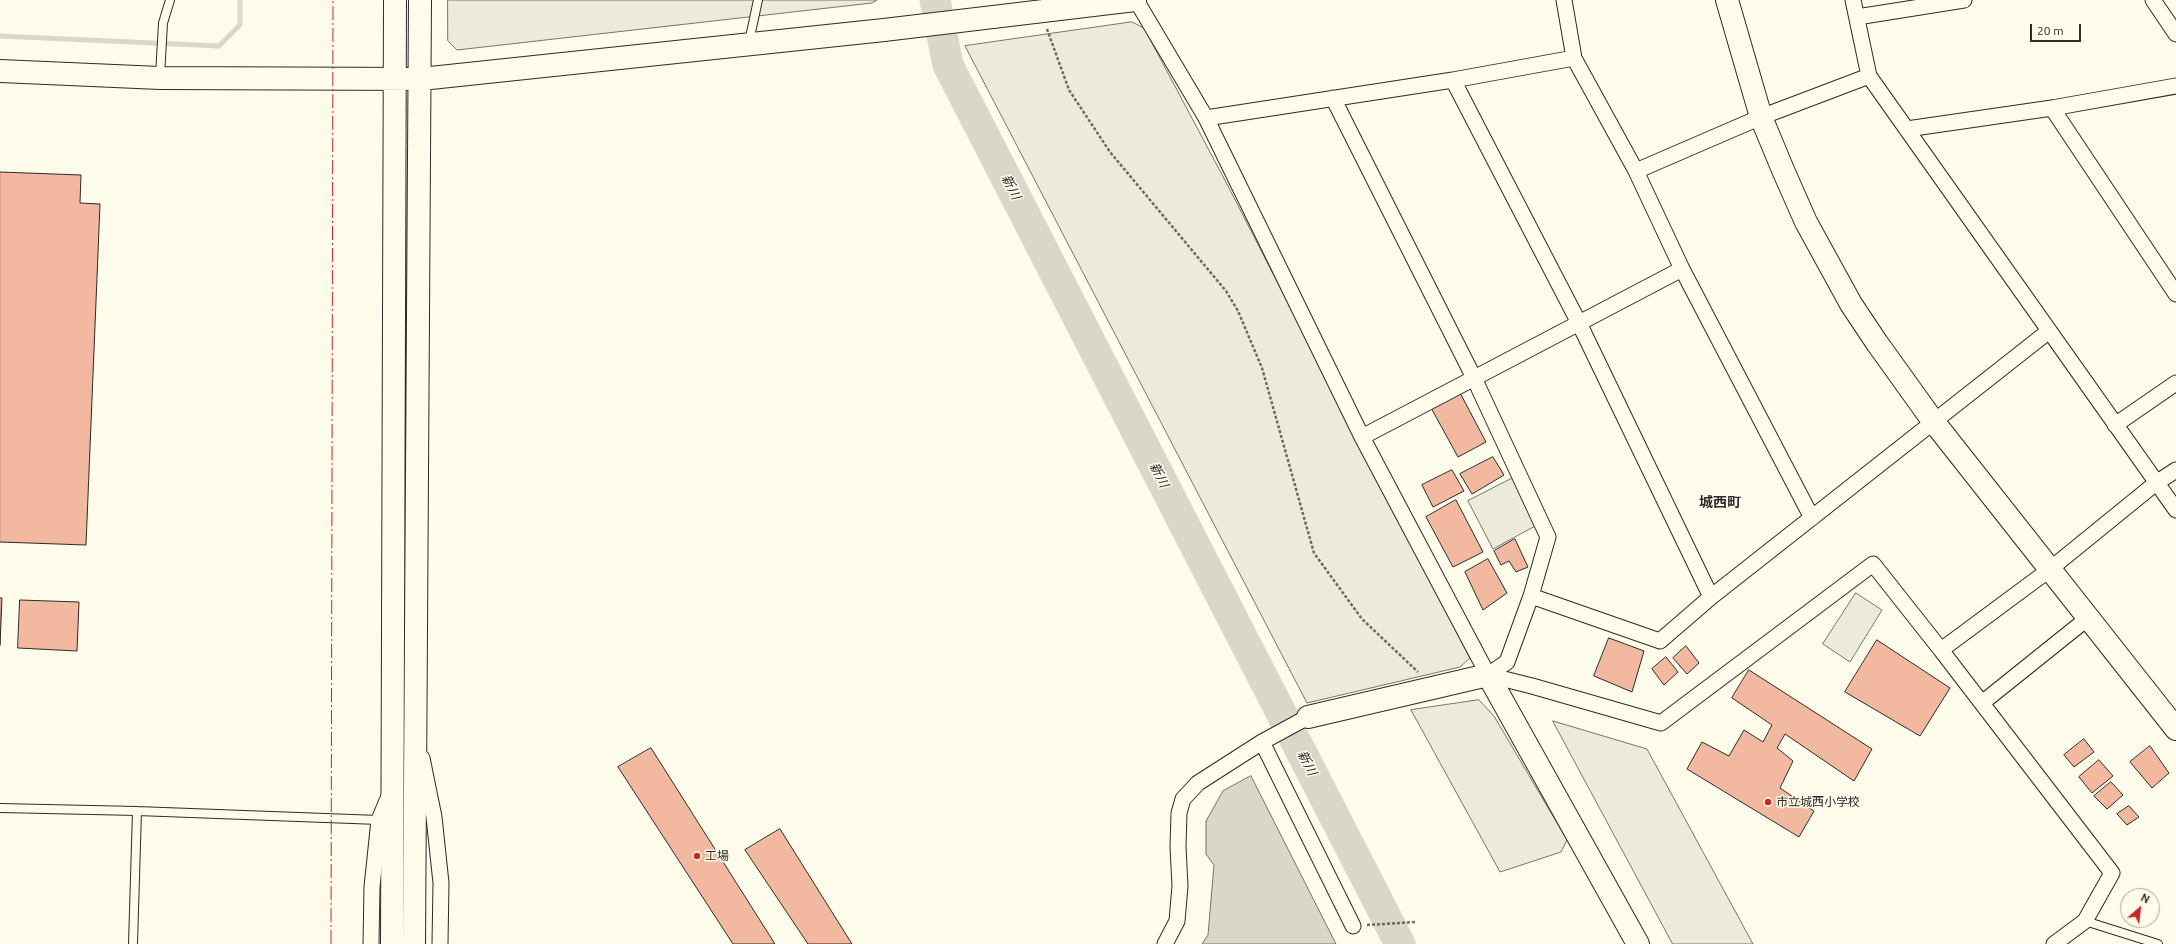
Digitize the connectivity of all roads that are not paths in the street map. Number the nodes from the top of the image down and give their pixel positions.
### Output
1 (170, 0) edge
2 (395, 0) edge
3 (420, 0) edge
4 (758, 0) edge
5 (1136, 0) edge
6 (1564, 0) edge
7 (1727, 0) edge
8 (1854, 0) edge
9 (1964, 0) edge
10 (2153, 0) edge
11 (1857, 18) junction
12 (2176, 34) edge
13 (749, 44) junction
14 (1574, 58) junction
15 (0, 71) edge
16 (1869, 76) junction
17 (160, 78) junction
18 (394, 78) junction
19 (421, 79) junction
20 (1453, 80) junction
21 (2176, 86) edge
22 (1333, 98) junction
23 (2052, 108) junction
24 (1761, 117) junction
25 (1206, 118) junction
26 (1907, 129) junction
27 (1636, 171) junction
28 (1682, 269) junction
29 (2176, 294) edge
30 (1579, 323) junction
31 (2049, 331) junction
32 (1474, 378) junction
33 (2176, 383) edge
34 (1933, 421) junction
35 (2115, 425) junction
36 (1362, 437) junction
37 (2176, 470) edge
38 (2156, 483) junction
39 (2176, 510) edge
40 (1812, 518) junction
41 (2049, 570) junction
42 (1531, 596) junction
43 (1711, 597) junction
44 (2088, 618) junction
45 (1941, 650) junction
46 (1488, 675) junction
47 (1982, 703) junction
48 (1308, 717) joint
49 (416, 728) junction
50 (2176, 729) edge
51 (1262, 742) junction
52 (392, 789) junction
53 (0, 808) edge
54 (137, 810) junction
55 (379, 820) junction
56 (2085, 921) junction
57 (1353, 926) road end
58 (134, 944) edge
59 (371, 944) edge
60 (392, 944) edge
61 (414, 944) edge
62 (440, 944) edge
63 (1166, 944) edge
64 (1638, 944) edge
65 (2054, 944) edge
66 (2158, 944) edge

1 - 17 lane
2 - 18 street
3 - 19 street
4 - 13 lane
5 - 13 street
5 - 25 street
6 - 14 street
7 - 24 street
8 - 11 street
9 - 11 street
10 - 12 street
11 - 16 street
13 - 19 street
14 - 20 street
14 - 27 street
15 - 17 street
16 - 24 street
16 - 26 street
17 - 18 street
18 - 19 street
18 - 52 street
19 - 49 street
20 - 22 street
20 - 30 street
21 - 23 street
22 - 25 street
22 - 32 street
23 - 26 street
23 - 29 street
24 - 27 street
24 - 34 street
25 - 36 street
26 - 31 street
27 - 28 street
28 - 30 street
28 - 40 street
30 - 32 street
30 - 43 street
31 - 34 street
31 - 35 street
32 - 36 street
32 - 42 street
33 - 35 street
34 - 40 street
34 - 41 street
35 - 38 street
36 - 46 street
37 - 38 street
38 - 39 street
38 - 41 street
40 - 43 street
41 - 44 street
41 - 45 street
42 - 43 street
42 - 46 street
44 - 47 street
44 - 50 street
45 - 46 street
45 - 47 street
46 - 48 street
46 - 64 street
47 - 56 street
48 - 51 street
49 - 61 street
49 - 62 street
51 - 57 street
51 - 63 street
52 - 55 street
52 - 60 street
53 - 54 lane
54 - 55 lane
54 - 58 lane
55 - 59 street
56 - 65 street
56 - 66 lane

